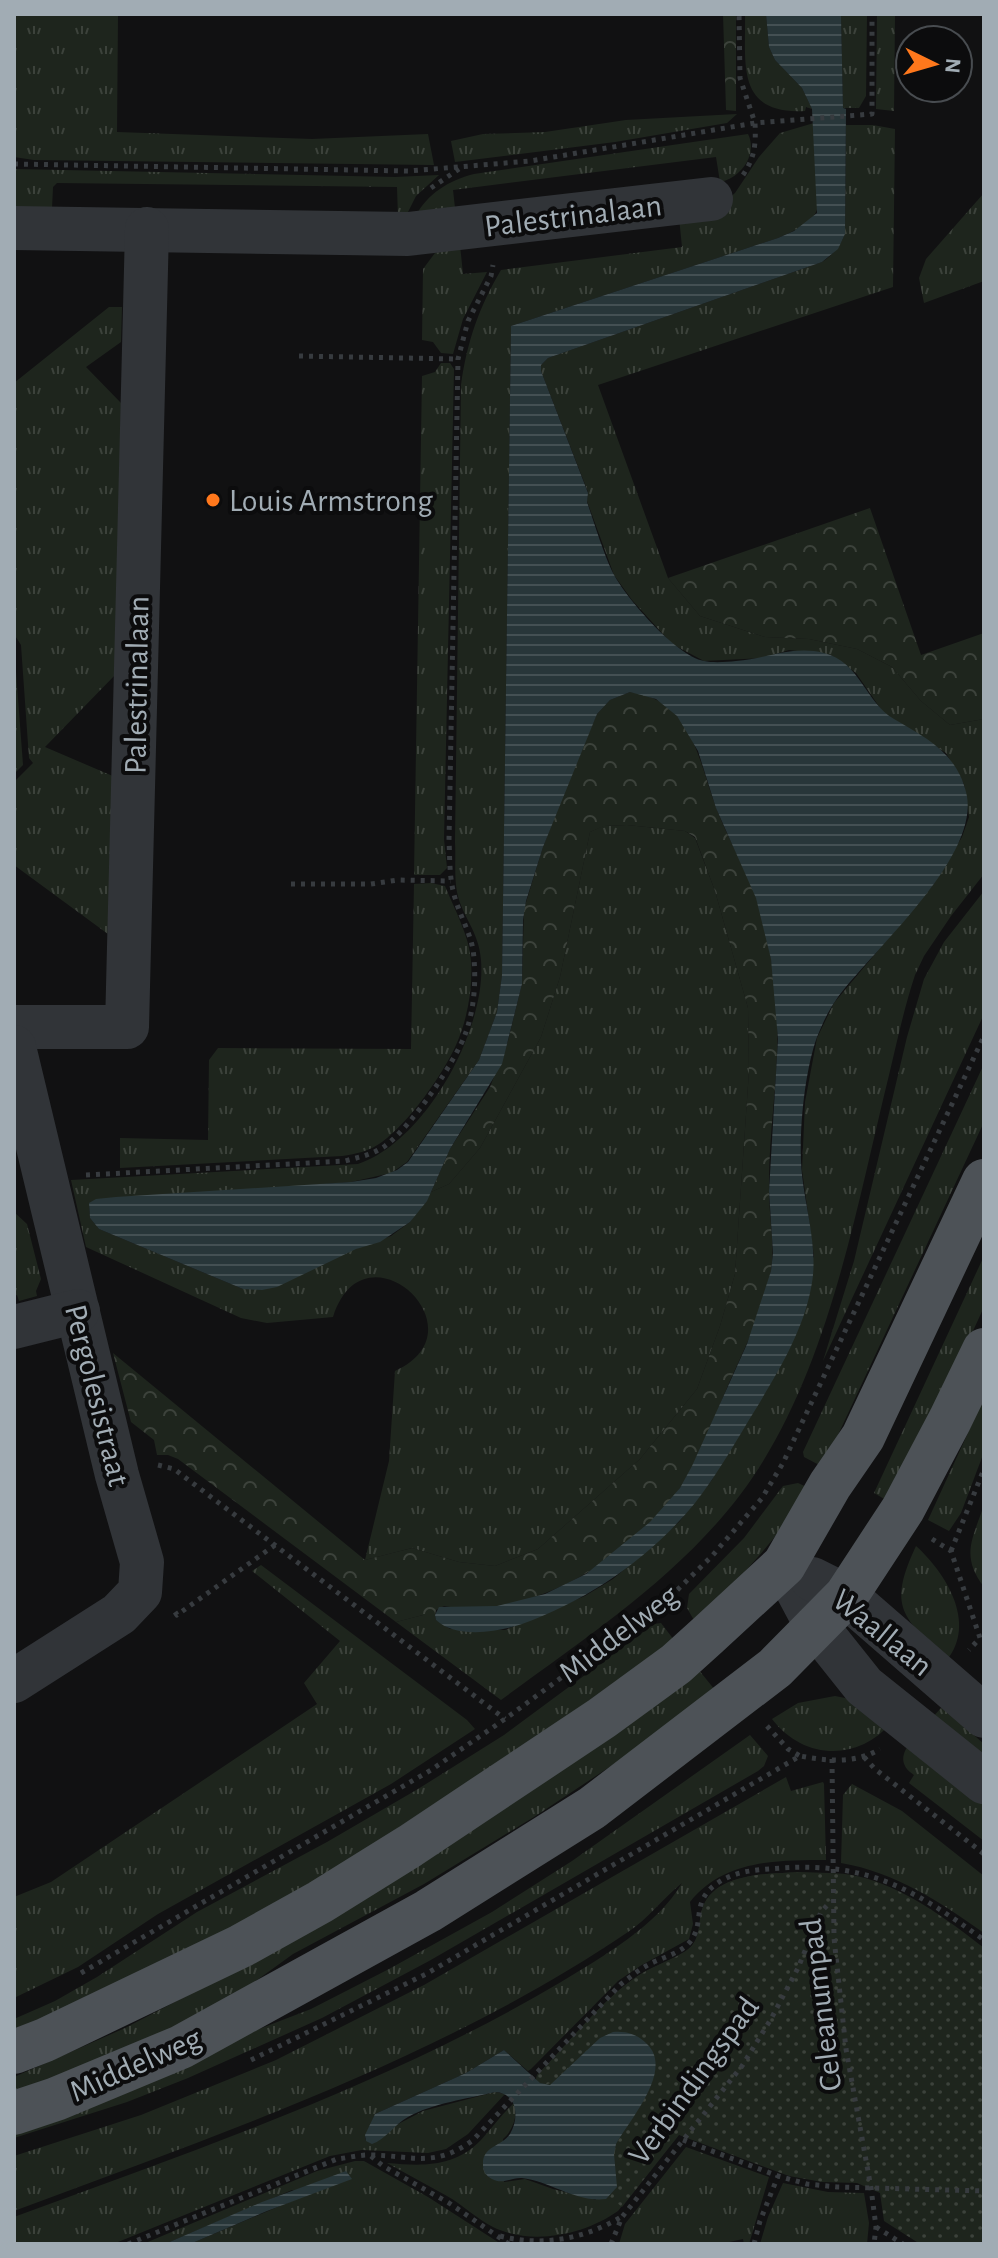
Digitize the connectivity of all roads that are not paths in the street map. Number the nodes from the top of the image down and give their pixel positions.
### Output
1 (711, 199) road end
2 (14, 228) edge
3 (147, 229) junction
4 (14, 1027) edge
5 (14, 1047) edge
6 (984, 1181) edge
7 (31, 1191) edge
8 (78, 1311) junction
9 (14, 1327) edge
10 (984, 1350) edge
11 (784, 1565) junction
12 (831, 1611) junction
13 (14, 1681) edge
14 (984, 1716) edge
15 (984, 1782) edge
16 (14, 2052) edge
17 (14, 2113) edge

1 - 3 street, Palestrinalaan
2 - 3 street, Palestrinalaan
3 - 4 street, Palestrinalaan
5 - 7 street, Pergolesistraat
6 - 11 main road, Middelweg
7 - 8 street, Pergolesistraat
8 - 9 street
8 - 13 street, Pergolesistraat
10 - 12 main road, Middelweg
11 - 12 street, Waallaan
11 - 16 main road, Middelweg
12 - 14 street, Waallaan
12 - 15 street, Waallaan
12 - 17 main road, Middelweg

